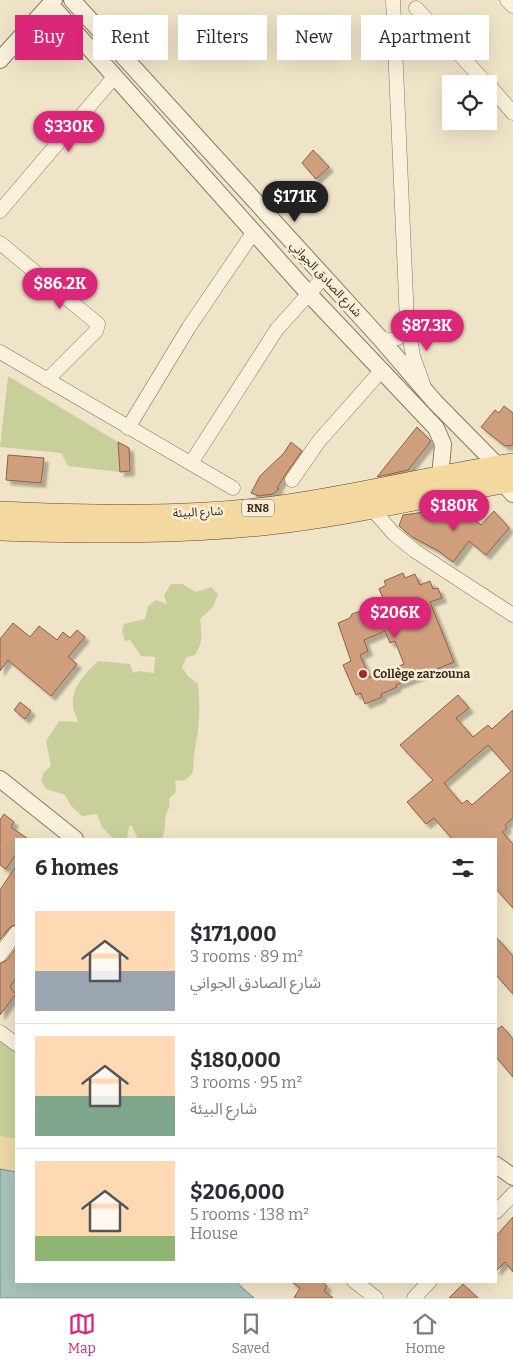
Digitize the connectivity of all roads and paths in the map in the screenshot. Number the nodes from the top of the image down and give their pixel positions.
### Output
1 (72, 0) edge
2 (507, 0) edge
3 (52, 2) edge
4 (420, 4) edge
5 (394, 5) edge
6 (513, 6) edge
7 (0, 60) edge
8 (480, 75) edge
9 (115, 76) junction
10 (497, 94) edge
11 (513, 113) edge
12 (0, 211) edge
13 (253, 232) junction
14 (0, 243) edge
15 (324, 277) junction
16 (308, 293) junction
17 (407, 321) junction
18 (379, 337) junction
19 (0, 352) edge
20 (382, 371) junction
21 (47, 380) junction
22 (425, 389) junction
23 (435, 402) junction
24 (422, 413) junction
25 (128, 428) junction
26 (192, 463) junction
27 (440, 478) junction
28 (508, 478) edge
29 (292, 480) dead end
30 (233, 488) dead end
31 (372, 509) junction
32 (0, 512) edge
33 (0, 530) edge
34 (513, 615) edge
35 (0, 779) edge
36 (73, 838) edge
37 (15, 934) edge
38 (0, 955) edge
39 (0, 1032) edge
40 (15, 1043) edge
41 (497, 1166) edge
42 (513, 1177) edge
43 (513, 1194) edge
44 (497, 1211) edge
45 (357, 1283) edge
46 (428, 1283) edge
47 (376, 1298) edge
48 (414, 1298) edge

1 - 15 street, شارع الصادق الجواني
2 - 6 street
3 - 7 street
3 - 9 street
4 - 5 street
4 - 8 street
5 - 17 street
9 - 12 street
9 - 13 street
10 - 11 street
13 - 16 street
13 - 25 street
14 - 21 street
15 - 16 street
15 - 18 street, شارع الصادق الجواني
16 - 20 street
16 - 26 street
17 - 18 street
17 - 22 street
18 - 22 street, شارع الصادق الجواني
19 - 21 street
20 - 24 street
20 - 29 street
21 - 25 street
22 - 23 street, شارع الصادق الجواني
23 - 24 street
23 - 28 street, شارع الصادق الجواني
24 - 27 street
25 - 26 street
26 - 30 street
27 - 28 main road, شارع البيئة / RN8
27 - 32 main road, شارع البيئة / RN8
28 - 31 main road, شارع البيئة / RN8
31 - 33 main road, شارع البيئة / RN8
31 - 34 street
35 - 36 street
37 - 38 street
39 - 40 street
41 - 42 street
43 - 44 street
45 - 47 street
46 - 48 street

